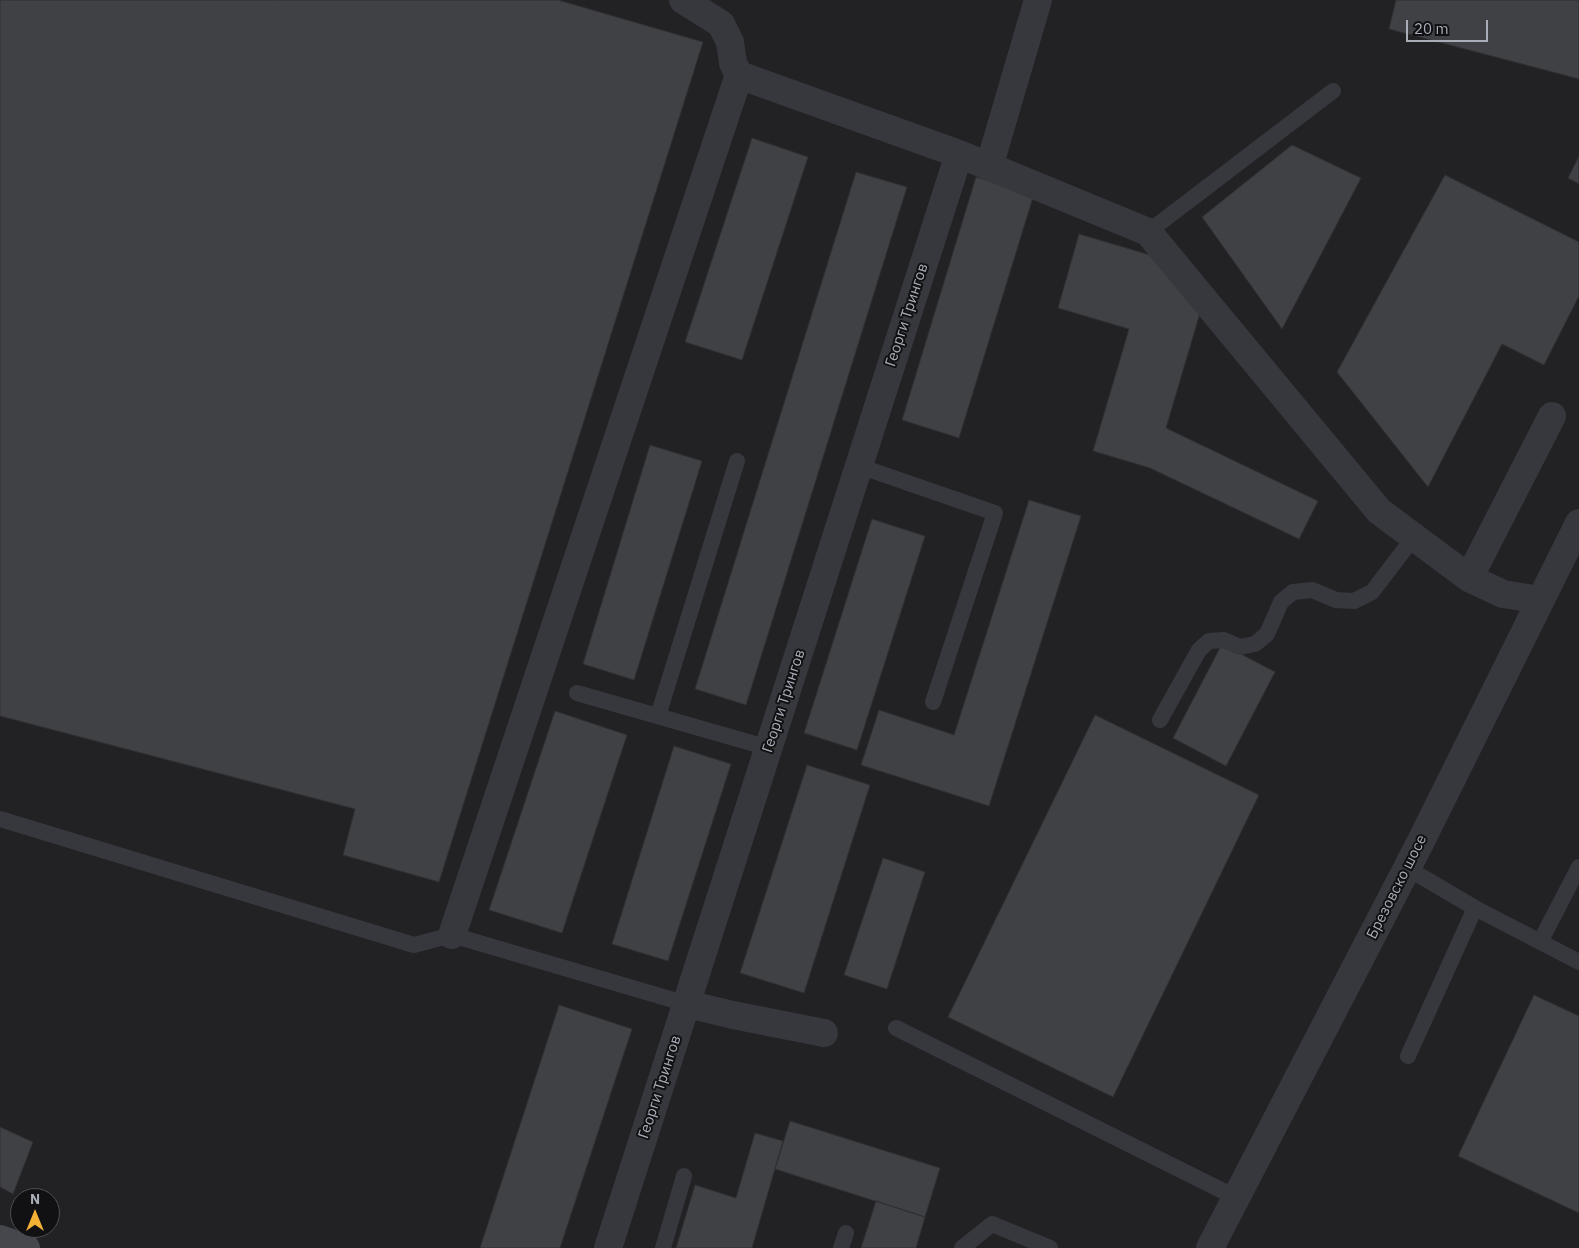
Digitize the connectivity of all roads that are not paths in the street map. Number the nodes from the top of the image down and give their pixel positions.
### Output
1 (683, 0) edge
2 (1038, 0) edge
3 (739, 75) junction
4 (1333, 91) dead end
5 (959, 154) junction
6 (989, 166) junction
7 (1148, 232) junction
8 (1552, 416) dead end
9 (737, 461) dead end
10 (859, 466) junction
11 (1579, 523) edge
12 (1414, 536) junction
13 (1469, 578) junction
14 (1540, 600) junction
15 (578, 693) dead end
16 (934, 702) dead end
17 (658, 716) junction
18 (1160, 720) dead end
19 (769, 748) junction
20 (1, 820) edge
21 (1579, 867) edge
22 (1407, 868) junction
23 (1475, 908) junction
24 (452, 935) junction
25 (1540, 942) junction
26 (1579, 962) edge
27 (687, 1004) junction
28 (896, 1028) dead end
29 (824, 1033) dead end
30 (1408, 1056) dead end
31 (684, 1176) dead end
32 (1237, 1198) junction
33 (0, 1239) edge
34 (1029, 1244) edge
35 (26, 1248) edge
36 (608, 1248) edge
37 (663, 1248) edge
38 (962, 1248) edge
39 (1050, 1248) edge
40 (1210, 1248) edge

1 - 3 street
2 - 6 street
3 - 5 street
3 - 24 street
4 - 7 lane
5 - 6 street
5 - 10 street, Георги Трингов
6 - 7 street
7 - 12 street
8 - 13 street
9 - 17 lane
10 - 16 lane
10 - 19 street, Георги Трингов
11 - 14 street, Брезовско шосе
12 - 13 street
12 - 18 lane
13 - 14 street
14 - 22 street, Брезовско шосе
15 - 17 lane
17 - 19 lane
19 - 27 street, Георги Трингов
20 - 24 lane
21 - 25 lane
22 - 23 lane
22 - 32 street, Брезовско шосе
23 - 25 lane
23 - 30 lane
24 - 27 lane
25 - 26 lane
27 - 29 street
27 - 36 street, Георги Трингов
28 - 32 lane
31 - 37 lane
32 - 40 street, Брезовско шосе
33 - 35 main road
34 - 38 lane
34 - 39 lane

